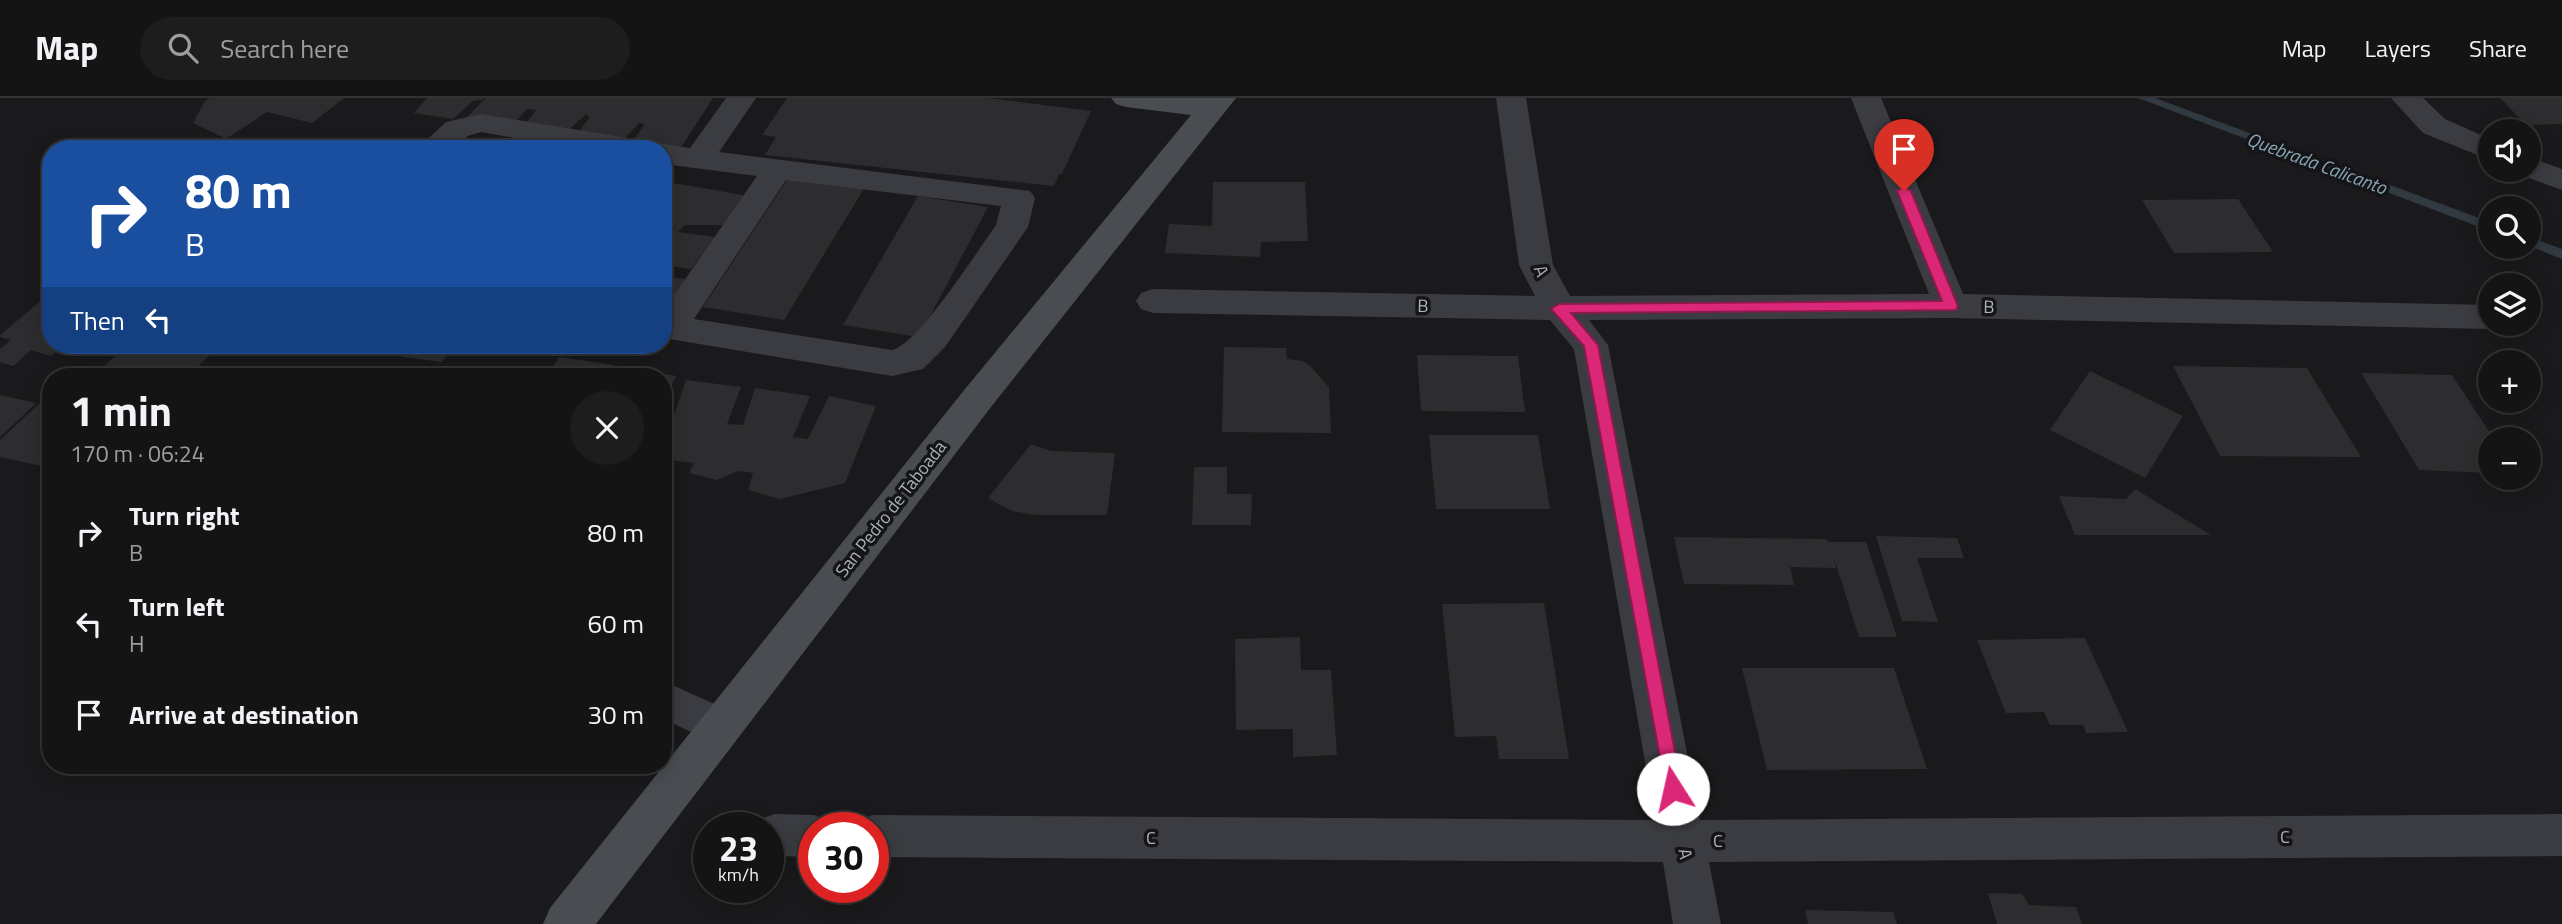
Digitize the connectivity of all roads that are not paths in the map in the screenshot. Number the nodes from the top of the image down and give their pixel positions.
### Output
1 (741, 98) edge
2 (1126, 98) edge
3 (1511, 98) edge
4 (1866, 98) edge
5 (2406, 98) edge
6 (1217, 104) edge
7 (443, 140) edge
8 (579, 140) edge
9 (2478, 145) edge
10 (672, 155) edge
11 (698, 159) junction
12 (778, 169) junction
13 (2541, 172) edge
14 (2562, 180) edge
15 (1153, 301) dead end
16 (1951, 306) junction
17 (1559, 309) junction
18 (2478, 317) edge
19 (672, 319) edge
20 (672, 327) edge
21 (672, 703) edge
22 (720, 726) junction
23 (2562, 835) edge
24 (889, 836) edge
25 (1683, 841) junction
26 (567, 924) edge
27 (1697, 924) edge

1 - 11 street
2 - 6 street
3 - 17 street, A
4 - 16 street
5 - 9 street
6 - 22 street, San Pedro de Taboada
7 - 8 street
10 - 11 street
11 - 12 street
12 - 19 street
12 - 20 street
13 - 14 street
15 - 17 street, B
16 - 17 street, B
16 - 18 street, B
17 - 25 street, A
21 - 22 street
22 - 26 street, San Pedro de Taboada
23 - 25 street, C
24 - 25 street, C
25 - 27 street, A

